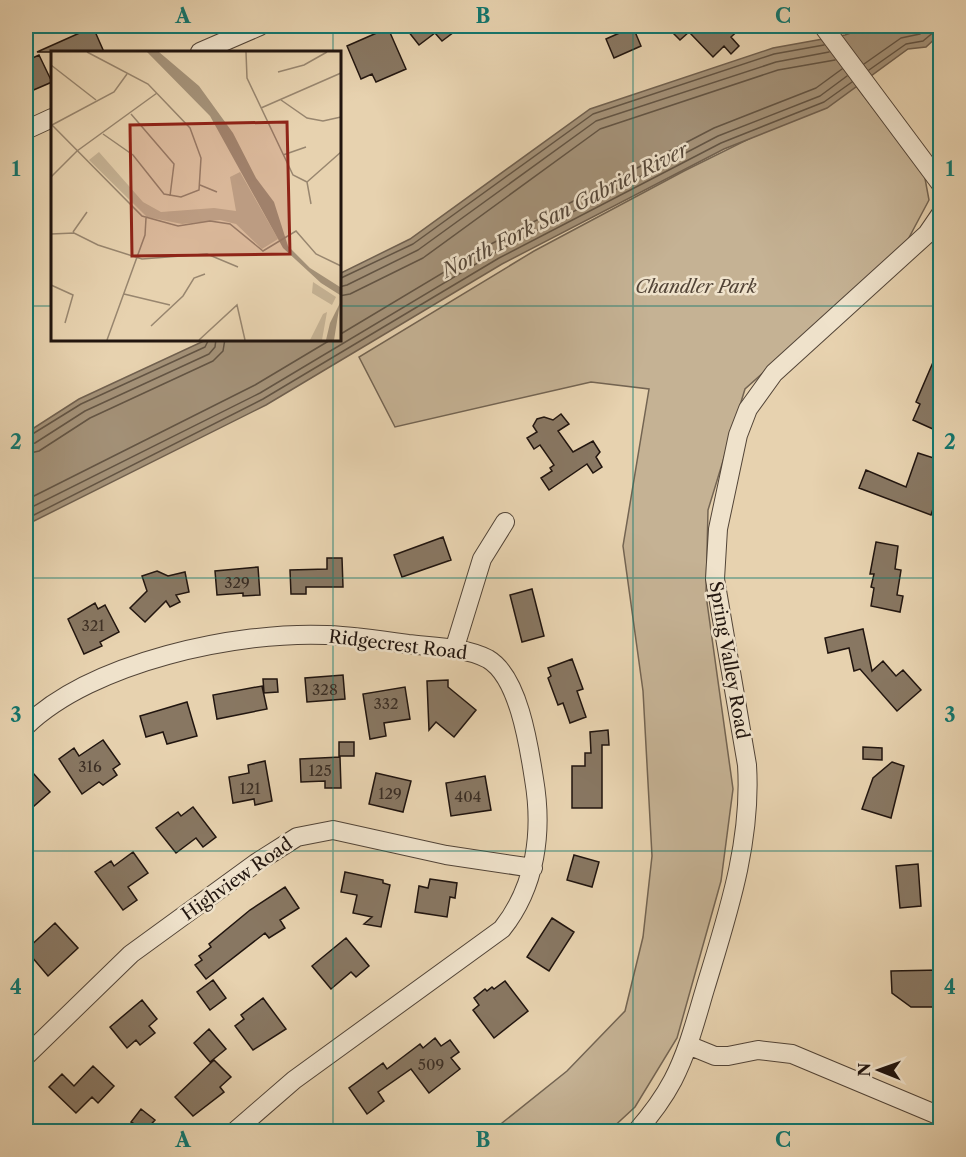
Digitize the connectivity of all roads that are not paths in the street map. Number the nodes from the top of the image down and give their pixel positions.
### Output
1 (824, 26) edge
2 (248, 28) edge
3 (202, 51) edge
4 (51, 118) edge
5 (26, 130) edge
6 (940, 183) edge
7 (940, 215) edge
8 (505, 522) dead end
9 (454, 650) junction
10 (26, 726) edge
11 (532, 868) junction
12 (688, 1045) junction
13 (26, 1056) edge
14 (940, 1116) edge
15 (234, 1131) edge
16 (636, 1131) edge

1 - 6 street
2 - 3 street
4 - 5 street
7 - 12 street, Spring Valley Road
8 - 9 street
9 - 10 street, Ridgecrest Road
9 - 11 street, Ridgecrest Road
11 - 13 street, Highview Road
11 - 15 street, Ridgecrest Road
12 - 14 street
12 - 16 street, Spring Valley Road

